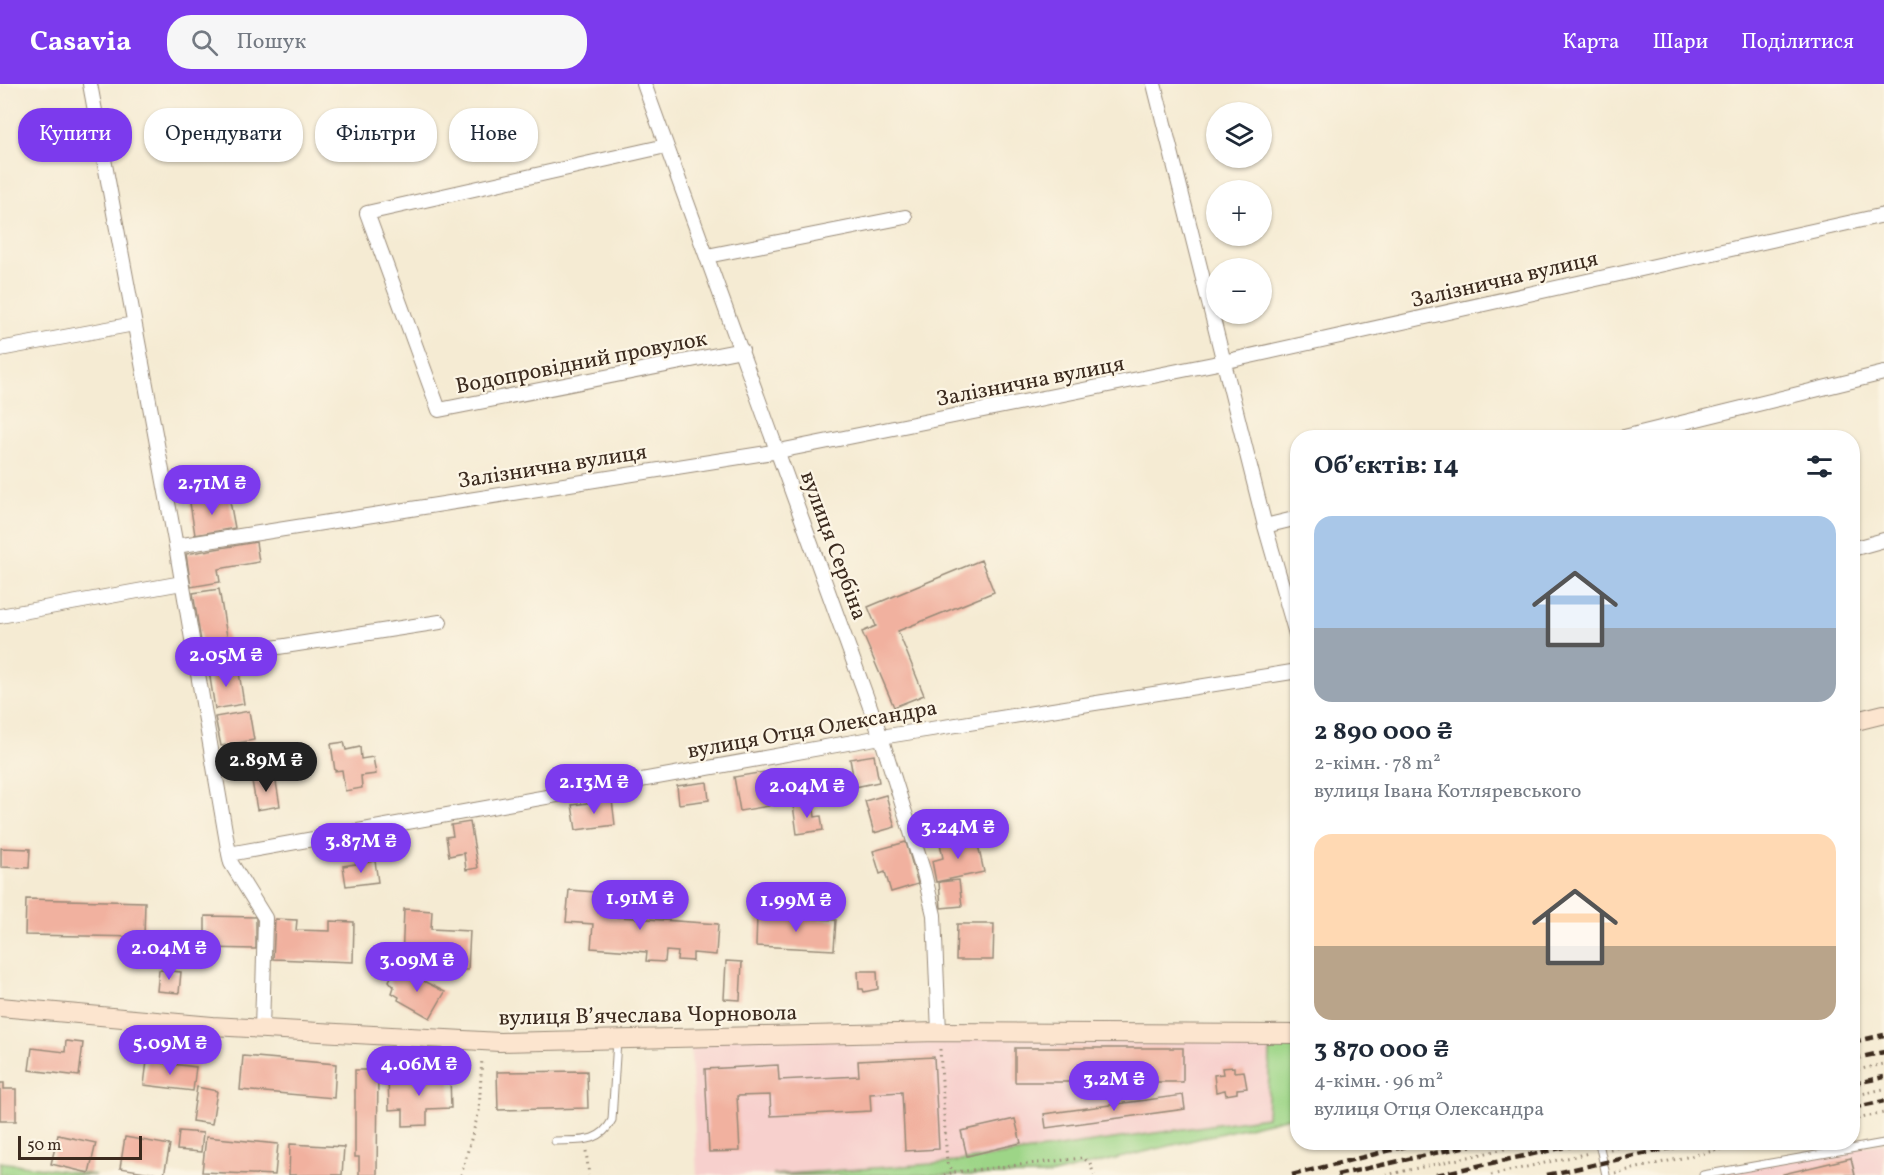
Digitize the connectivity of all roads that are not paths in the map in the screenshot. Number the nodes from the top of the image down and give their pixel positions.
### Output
1 (90, 84) edge
2 (644, 84) edge
3 (1154, 84) edge
4 (666, 146) junction
5 (1884, 215) edge
6 (904, 217) dead end
7 (707, 255) junction
8 (134, 324) junction
9 (0, 349) edge
10 (742, 350) junction
11 (1223, 362) junction
12 (1884, 373) edge
13 (1652, 430) edge
14 (779, 451) junction
15 (1290, 520) edge
16 (1265, 526) junction
17 (1884, 540) edge
18 (176, 546) junction
19 (1860, 547) edge
20 (182, 582) junction
21 (1290, 613) edge
22 (0, 616) edge
23 (440, 622) dead end
24 (194, 660) junction
25 (1290, 672) edge
26 (1884, 714) edge
27 (1860, 720) edge
28 (881, 737) junction
29 (229, 854) junction
30 (0, 1007) edge
31 (262, 1030) junction
32 (939, 1032) junction
33 (1290, 1034) edge
34 (617, 1038) junction
35 (555, 1141) dead end
36 (1884, 1143) edge
37 (1860, 1147) edge
38 (1601, 1150) edge
39 (1844, 1150) edge
40 (1606, 1175) edge
41 (1703, 1175) edge

1 - 8 street
2 - 4 street, вулиця Сербіна
3 - 11 street
4 - 7 street, вулиця Сербіна
4 - 10 street, Водопровідний провулок
5 - 11 street, Залізнична вулиця
6 - 7 street
7 - 10 street, вулиця Сербіна
8 - 9 street
8 - 18 street
10 - 14 street, вулиця Сербіна
11 - 14 street, Залізнична вулиця
11 - 16 street
12 - 13 street
14 - 18 street, Залізнична вулиця
14 - 28 street, вулиця Сербіна
15 - 16 street
16 - 21 street
17 - 19 street
18 - 20 street
20 - 22 street
20 - 24 street
23 - 24 street
24 - 29 street
25 - 28 street, вулиця Отця Олександра
26 - 27 street
28 - 29 street, вулиця Отця Олександра
28 - 32 street, вулиця Сербіна
29 - 31 street
30 - 31 street, вулиця Вʼячеслава Чорновола
31 - 34 street, вулиця Вʼячеслава Чорновола
32 - 33 street, вулиця Вʼячеслава Чорновола
32 - 34 street, вулиця Вʼячеслава Чорновола
34 - 35 lane
36 - 37 lane
38 - 40 lane
39 - 41 lane

